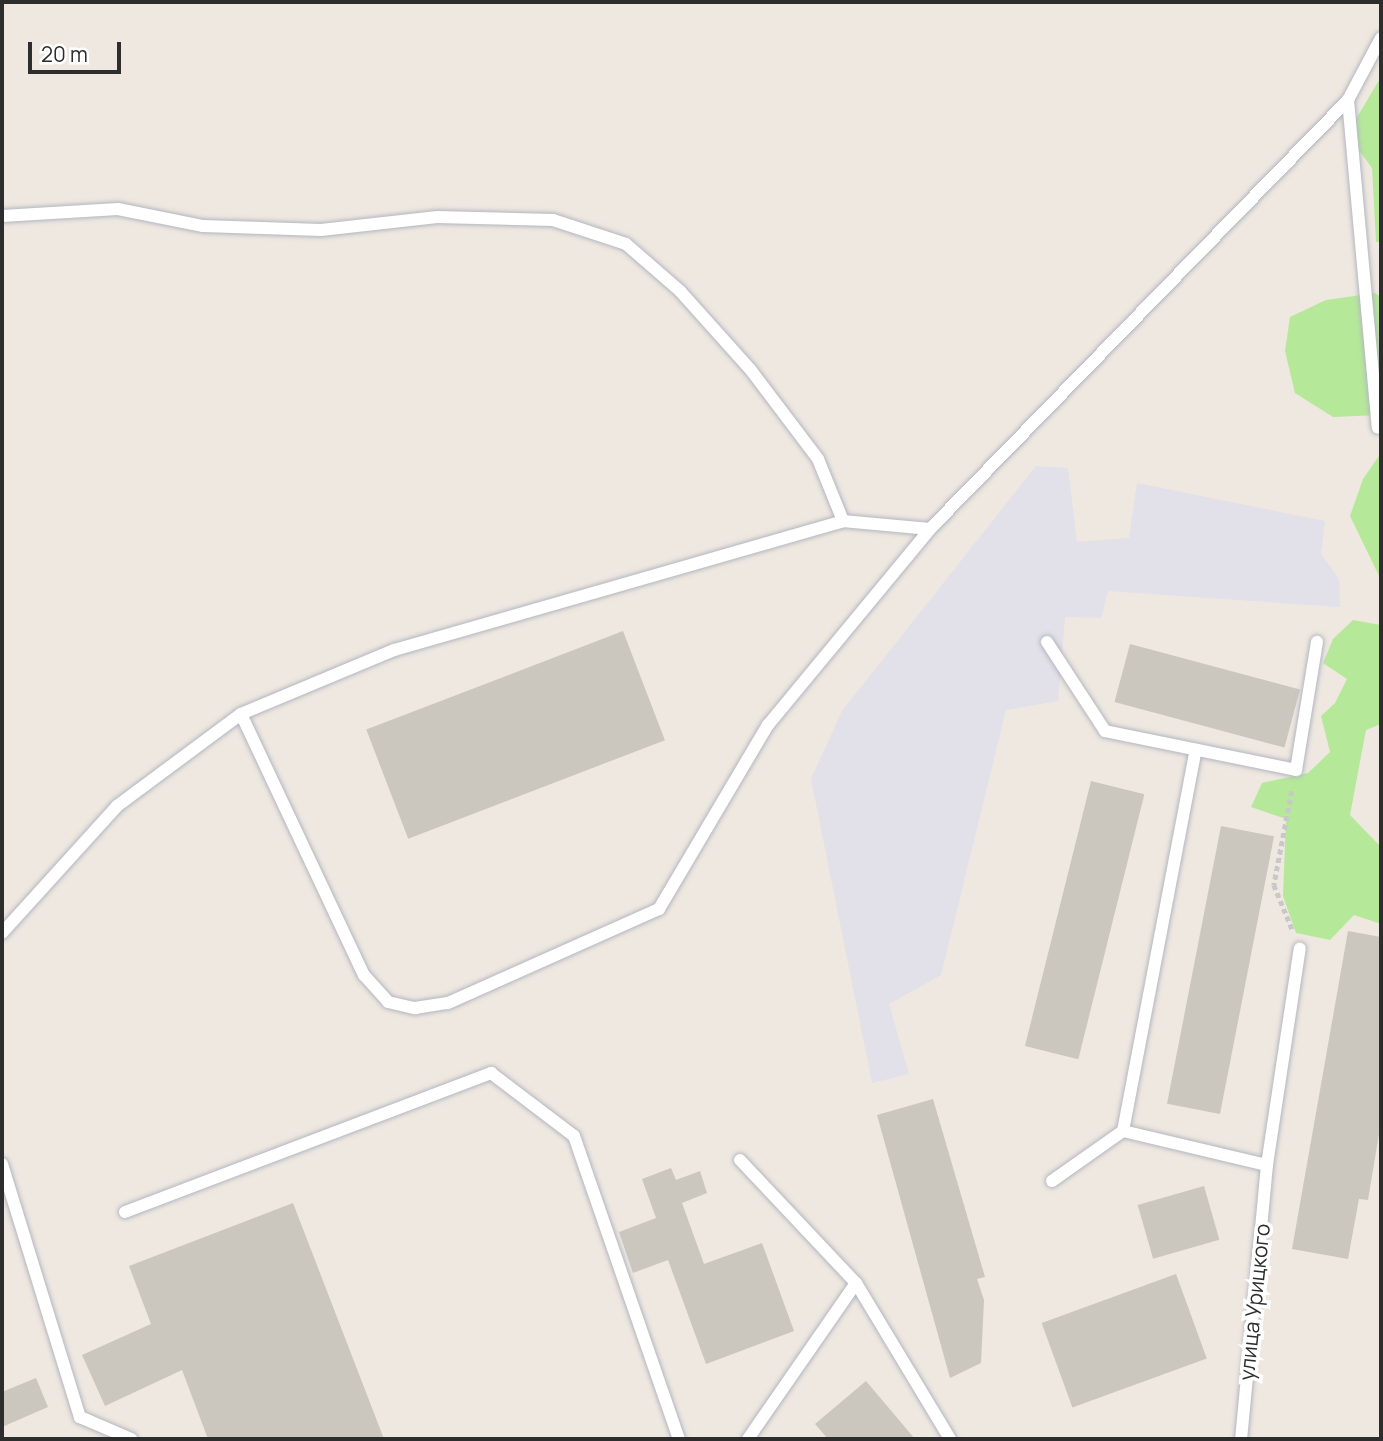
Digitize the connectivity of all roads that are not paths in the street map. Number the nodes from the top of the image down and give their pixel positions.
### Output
1 (1381, 38) edge
2 (1348, 100) junction
3 (2, 216) edge
4 (1378, 428) dead end
5 (843, 521) junction
6 (930, 528) junction
7 (1047, 642) dead end
8 (1318, 642) dead end
9 (241, 714) junction
10 (1196, 750) junction
11 (2, 933) edge
12 (1300, 948) road end
13 (1123, 1131) junction
14 (740, 1160) dead end
15 (2, 1164) edge
16 (1267, 1165) junction
17 (1052, 1181) dead end
18 (125, 1212) dead end
19 (856, 1283) junction
20 (131, 1439) edge
21 (679, 1439) edge
22 (748, 1439) edge
23 (950, 1439) edge
24 (1241, 1439) edge

1 - 2 lane
2 - 4 lane
2 - 6 lane
3 - 5 lane
5 - 6 lane
5 - 9 lane
6 - 9 lane
7 - 10 lane
8 - 10 lane
9 - 11 lane
10 - 13 lane
12 - 16 lane, улица Урицкого
13 - 16 lane
13 - 17 lane
14 - 19 lane
15 - 20 lane
16 - 24 lane, улица Урицкого
18 - 21 lane
19 - 22 lane
19 - 23 lane

